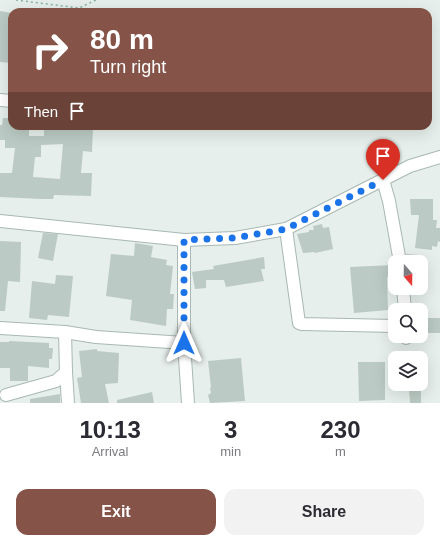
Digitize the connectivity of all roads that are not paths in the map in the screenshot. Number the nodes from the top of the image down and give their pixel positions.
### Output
1 (440, 157) edge
2 (383, 180) junction
3 (0, 221) edge
4 (286, 229) junction
5 (184, 240) junction
6 (399, 255) edge
7 (388, 326) edge
8 (0, 328) edge
9 (65, 332) junction
10 (184, 343) junction
11 (66, 372) junction
12 (6, 395) dead end
13 (68, 403) edge
14 (188, 403) edge

1 - 2 street
2 - 4 street
2 - 6 street
3 - 5 street
4 - 5 street
4 - 7 street
5 - 10 street
8 - 9 street
9 - 10 street
9 - 11 street
10 - 14 street
11 - 12 street
11 - 13 street

